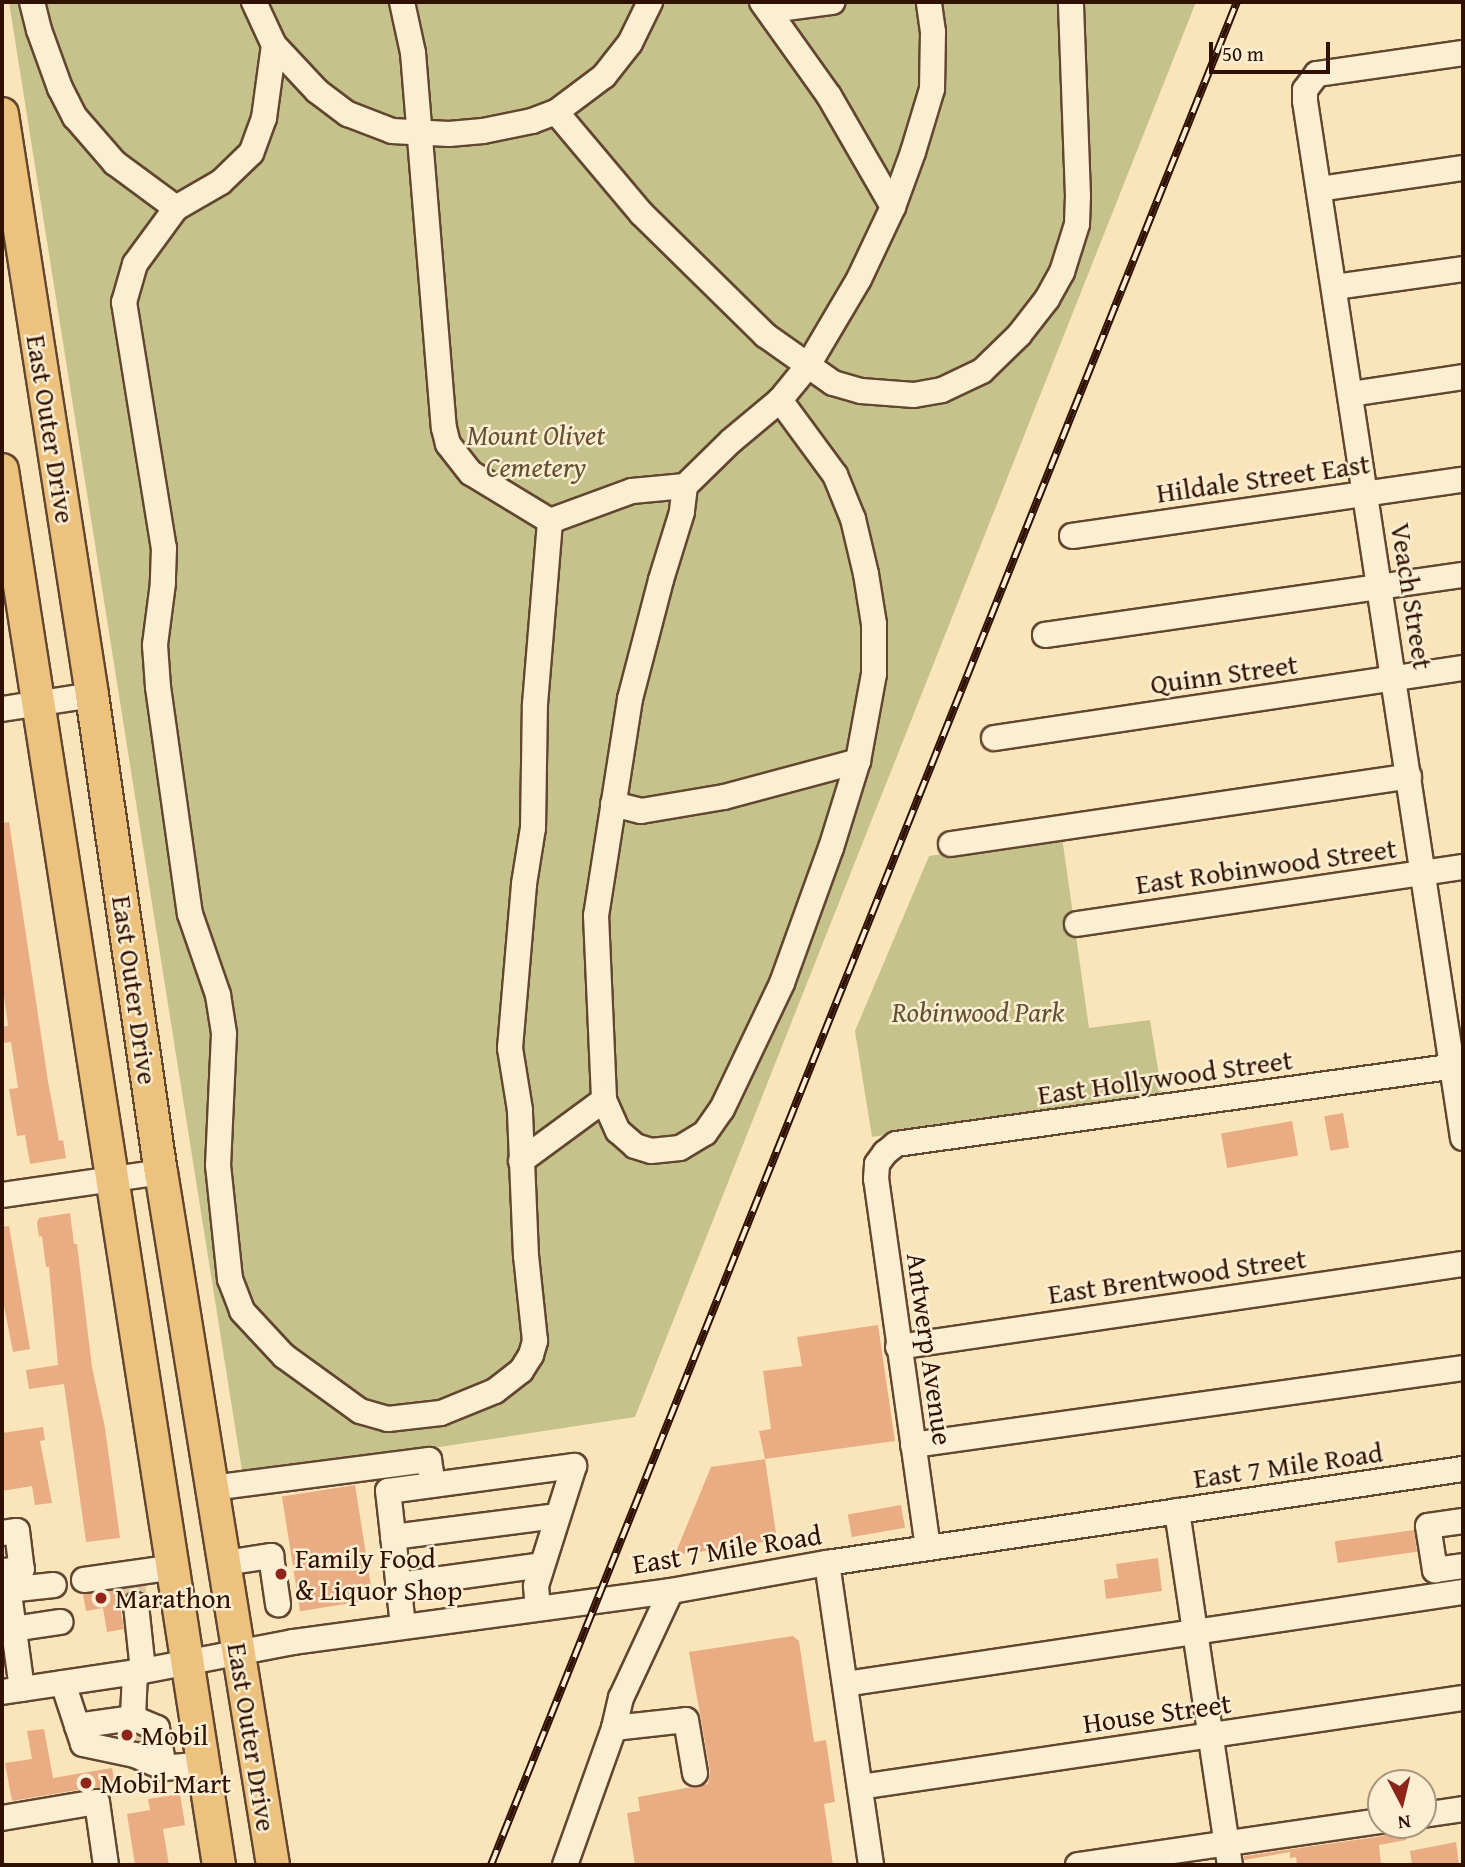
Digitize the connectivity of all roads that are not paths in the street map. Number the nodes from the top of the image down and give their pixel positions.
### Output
1 (32, 2) edge
2 (254, 2) edge
3 (402, 2) edge
4 (650, 2) edge
5 (832, 2) edge
6 (929, 2) edge
7 (1071, 2) edge
8 (766, 6) edge
9 (274, 45) junction
10 (1463, 53) edge
11 (556, 113) junction
12 (2, 114) edge
13 (418, 133) junction
14 (1463, 168) edge
15 (1319, 189) junction
16 (893, 207) junction
17 (176, 208) junction
18 (10, 223) edge
19 (1463, 268) edge
20 (1335, 287) junction
21 (807, 367) junction
22 (1463, 377) edge
23 (1351, 394) junction
24 (780, 400) junction
25 (2, 470) edge
26 (1463, 480) edge
27 (685, 486) junction
28 (1367, 494) junction
29 (550, 521) junction
30 (1072, 536) dead end
31 (1463, 575) edge
32 (1381, 587) junction
33 (1045, 635) dead end
34 (1463, 668) edge
35 (1394, 679) junction
36 (92, 695) junction
37 (38, 704) junction
38 (2, 709) edge
39 (994, 738) dead end
40 (858, 761) junction
41 (1409, 776) junction
42 (613, 804) junction
43 (951, 844) dead end
44 (1463, 867) edge
45 (1423, 873) junction
46 (1077, 924) dead end
47 (1458, 1066) edge
48 (604, 1100) junction
49 (1463, 1138) edge
50 (881, 1159) joint
51 (521, 1161) junction
52 (161, 1172) junction
53 (113, 1179) junction
54 (2, 1195) edge
55 (1463, 1264) edge
56 (898, 1347) junction
57 (1463, 1368) edge
58 (154, 1439) junction
59 (913, 1445) junction
60 (1463, 1469) edge
61 (433, 1485) junction
62 (212, 1488) junction
63 (1177, 1511) junction
64 (558, 1516) junction
65 (1463, 1521) edge
66 (2, 1533) edge
67 (393, 1537) junction
68 (928, 1548) junction
69 (224, 1559) junction
70 (827, 1563) junction
71 (542, 1565) junction
72 (1463, 1566) edge
73 (174, 1567) junction
74 (5, 1577) edge
75 (84, 1580) dead end
76 (398, 1584) junction
77 (54, 1585) dead end
78 (133, 1589) junction
79 (671, 1591) junction
80 (1463, 1592) edge
81 (232, 1602) junction
82 (278, 1604) dead end
83 (538, 1608) junction
84 (180, 1609) junction
85 (60, 1622) dead end
86 (403, 1626) junction
87 (13, 1629) junction
88 (1195, 1631) junction
89 (239, 1653) junction
90 (189, 1662) junction
91 (139, 1671) junction
92 (63, 1683) junction
93 (845, 1684) junction
94 (12, 1691) edge
95 (1463, 1698) edge
96 (246, 1699) junction
97 (195, 1706) junction
98 (614, 1728) junction
99 (128, 1735) junction
100 (1211, 1735) junction
101 (204, 1764) junction
102 (164, 1768) junction
103 (695, 1773) dead end
104 (860, 1787) junction
105 (1463, 1809) edge
106 (1437, 1813) edge
107 (2, 1818) edge
108 (1367, 1824) edge
109 (1228, 1854) edge
110 (271, 1858) edge
111 (106, 1865) edge
112 (219, 1865) edge
113 (565, 1865) edge
114 (872, 1865) edge
115 (1078, 1865) edge

1 - 17 street
2 - 9 street
3 - 13 street
4 - 11 street
5 - 8 street
6 - 16 street
7 - 21 street
8 - 16 street
9 - 13 street
9 - 17 street
10 - 15 street, Veach Street
11 - 13 street
11 - 21 street
12 - 18 main road, East Outer Drive
13 - 29 street
14 - 15 street
15 - 20 street, Veach Street
16 - 21 street
17 - 51 street
18 - 36 main road, East Outer Drive
19 - 20 street
20 - 23 street, Veach Street
21 - 24 street
22 - 23 street
23 - 28 street, Veach Street
24 - 27 street
24 - 40 street
25 - 37 main road, East Outer Drive
26 - 28 street, Hildale Street East
27 - 29 street
27 - 42 street
28 - 30 street, Hildale Street East
28 - 32 street, Veach Street
29 - 51 street
31 - 32 street
32 - 33 street
32 - 35 street, Veach Street
34 - 35 street, Quinn Street
35 - 39 street, Quinn Street
35 - 41 street, Veach Street
36 - 37 street
36 - 52 main road, East Outer Drive
37 - 38 street
37 - 53 main road, East Outer Drive
40 - 42 street
40 - 48 street
41 - 43 street
41 - 45 street, Veach Street
42 - 48 street
44 - 45 street, East Robinwood Street
45 - 46 street, East Robinwood Street
45 - 47 street, Veach Street
47 - 49 street, Veach Street
47 - 50 street, East Hollywood Street
48 - 51 street
50 - 56 street, Antwerp Avenue
52 - 53 street
52 - 62 main road, East Outer Drive
53 - 54 street
53 - 58 main road, East Outer Drive
55 - 56 street, East Brentwood Street
56 - 59 street, Antwerp Avenue
57 - 59 street
58 - 69 main road
58 - 73 main road, East Outer Drive
59 - 68 street, Antwerp Avenue
60 - 63 street, East 7 Mile Road
61 - 62 street
61 - 64 street
61 - 67 street
62 - 69 main road, East Outer Drive
63 - 68 street, East 7 Mile Road
63 - 88 street
64 - 67 street
64 - 71 street
65 - 72 street
66 - 74 street
67 - 76 street
68 - 70 street, East 7 Mile Road
69 - 81 main road, East Outer Drive
69 - 82 street
70 - 79 street, East 7 Mile Road
70 - 93 street
71 - 76 street
71 - 83 street
73 - 78 street
73 - 84 main road, East Outer Drive
74 - 77 street
74 - 87 street
75 - 78 street
76 - 86 street
78 - 91 street
79 - 83 street, East 7 Mile Road
79 - 98 street
80 - 88 street
81 - 84 main road
81 - 89 main road, East Outer Drive
83 - 86 street, East 7 Mile Road
84 - 90 main road, East Outer Drive
85 - 87 street
86 - 89 street, East 7 Mile Road
87 - 94 street
88 - 93 street
88 - 100 street
89 - 90 street, East 7 Mile Road
89 - 96 main road, East Outer Drive
90 - 91 street, East 7 Mile Road
90 - 97 main road, East Outer Drive
91 - 92 street, East 7 Mile Road
91 - 99 street
92 - 94 street, East 7 Mile Road
92 - 99 street
93 - 104 street
95 - 100 street, House Street
96 - 97 main road
96 - 110 main road, East Outer Drive
97 - 101 main road, East Outer Drive
98 - 103 street
98 - 113 street
99 - 102 street
99 - 102 street
100 - 104 street, House Street
100 - 109 street
101 - 102 street
101 - 110 main road
101 - 112 main road, East Outer Drive
104 - 114 street
105 - 106 street
107 - 111 street
108 - 109 street
109 - 115 street

